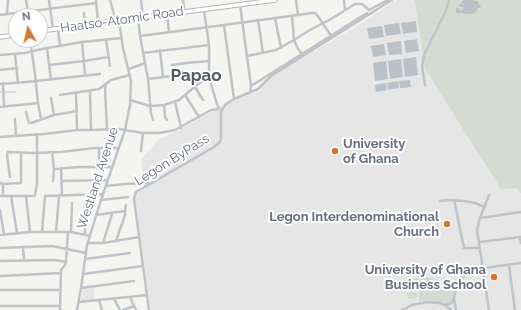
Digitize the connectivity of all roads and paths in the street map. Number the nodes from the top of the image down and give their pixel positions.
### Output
1 (8, 0) edge
2 (49, 0) edge
3 (80, 0) edge
4 (110, 0) edge
5 (141, 0) edge
6 (183, 0) edge
7 (275, 0) edge
8 (296, 0) edge
9 (344, 0) edge
10 (388, 0) edge
11 (392, 0) edge
12 (449, 0) edge
13 (94, 2) edge
14 (248, 2) edge
15 (80, 5) junction
16 (240, 5) junction
17 (50, 9) junction
18 (204, 10) junction
19 (345, 10) junction
20 (185, 12) junction
21 (367, 12) dead end
22 (84, 13) dead end
23 (7, 14) joint
24 (167, 14) junction
25 (0, 15) edge
26 (298, 15) junction
27 (292, 16) junction
28 (138, 18) junction
29 (143, 18) junction
30 (275, 18) junction
31 (258, 20) junction
32 (118, 22) junction
33 (242, 22) junction
34 (98, 23) junction
35 (323, 23) junction
36 (85, 25) junction
37 (224, 25) junction
38 (206, 28) junction
39 (58, 29) junction
40 (48, 30) edge
41 (53, 30) junction
42 (169, 32) junction
43 (140, 36) junction
44 (332, 36) junction
45 (122, 38) junction
46 (106, 40) junction
47 (294, 40) junction
48 (82, 42) junction
49 (209, 45) junction
50 (60, 46) junction
51 (31, 48) edge
52 (47, 48) joint
53 (48, 48) edge
54 (281, 48) junction
55 (160, 50) junction
56 (31, 52) junction
57 (143, 52) junction
58 (263, 53) junction
59 (15, 54) junction
60 (302, 54) junction
61 (0, 55) edge
62 (247, 56) junction
63 (108, 57) junction
64 (84, 61) junction
65 (210, 62) junction
66 (145, 63) junction
67 (49, 65) junction
68 (172, 65) dead end
69 (110, 66) dead end
70 (17, 68) junction
71 (129, 69) junction
72 (0, 70) edge
73 (100, 74) dead end
74 (85, 75) junction
75 (130, 75) junction
76 (172, 76) dead end
77 (163, 77) junction
78 (209, 77) junction
79 (148, 79) junction
80 (51, 80) junction
81 (36, 81) junction
82 (18, 83) junction
83 (1, 84) edge
84 (425, 85) dead end
85 (251, 86) junction
86 (104, 87) junction
87 (195, 87) junction
88 (90, 91) junction
89 (76, 93) junction
90 (250, 93) junction
91 (60, 95) dead end
92 (185, 95) junction
93 (52, 98) dead end
94 (234, 99) junction
95 (130, 100) junction
96 (203, 100) dead end
97 (175, 102) junction
98 (38, 103) junction
99 (164, 105) junction
100 (4, 106) junction
101 (150, 106) junction
102 (0, 107) edge
103 (220, 110) junction
104 (77, 111) junction
105 (26, 112) dead end
106 (54, 115) junction
107 (198, 117) junction
108 (15, 119) dead end
109 (41, 119) junction
110 (152, 120) dead end
111 (167, 120) dead end
112 (181, 128) junction
113 (107, 129) junction
114 (77, 130) junction
115 (91, 130) junction
116 (125, 130) junction
117 (143, 133) junction
118 (37, 135) junction
119 (16, 136) junction
120 (0, 137) edge
121 (99, 148) junction
122 (118, 148) junction
123 (140, 151) dead end
124 (52, 152) junction
125 (21, 153) junction
126 (37, 153) junction
127 (99, 166) junction
128 (112, 167) junction
129 (54, 168) junction
130 (61, 168) junction
131 (10, 177) dead end
132 (108, 180) junction
133 (53, 181) dead end
134 (62, 181) junction
135 (151, 183) junction
136 (1, 184) edge
137 (106, 186) junction
138 (103, 194) junction
139 (60, 195) junction
140 (489, 195) dead end
141 (1, 196) edge
142 (11, 196) junction
143 (26, 196) junction
144 (128, 197) dead end
145 (101, 200) junction
146 (454, 200) junction
147 (440, 201) dead end
148 (72, 203) dead end
149 (85, 203) dead end
150 (126, 205) dead end
151 (485, 207) junction
152 (0, 210) edge
153 (125, 211) junction
154 (521, 212) edge
155 (112, 214) junction
156 (96, 215) junction
157 (480, 218) junction
158 (30, 232) junction
159 (42, 232) junction
160 (56, 232) junction
161 (69, 232) junction
162 (17, 233) junction
163 (4, 234) junction
164 (85, 234) junction
165 (0, 235) edge
166 (90, 236) junction
167 (139, 237) junction
168 (521, 237) edge
169 (116, 241) junction
170 (479, 242) junction
171 (88, 243) junction
172 (103, 243) junction
173 (521, 243) edge
174 (23, 247) junction
175 (0, 248) edge
176 (480, 248) junction
177 (68, 249) junction
178 (86, 253) junction
179 (130, 253) dead end
180 (85, 259) junction
181 (24, 260) junction
182 (0, 261) edge
183 (66, 262) junction
184 (521, 263) edge
185 (509, 265) junction
186 (143, 266) junction
187 (483, 269) junction
188 (61, 273) junction
189 (83, 274) junction
190 (0, 276) edge
191 (134, 281) dead end
192 (81, 288) junction
193 (0, 290) edge
194 (60, 290) junction
195 (147, 295) junction
196 (130, 297) junction
197 (454, 298) junction
198 (114, 299) junction
199 (99, 300) junction
200 (79, 302) junction
201 (445, 305) junction
202 (0, 306) edge
203 (134, 306) junction
204 (60, 308) edge
205 (77, 310) edge
206 (102, 310) edge
207 (120, 310) edge
208 (123, 310) edge
209 (136, 310) edge
210 (149, 310) edge
211 (402, 310) edge
212 (451, 310) edge
213 (456, 310) edge
214 (489, 310) edge
215 (515, 310) edge

1 - 23 street
2 - 17 street
3 - 15 street
4 - 32 street, Westland Avenue
5 - 29 street
6 - 20 street
7 - 14 main road, Haatso-Atomic Road
8 - 26 street
9 - 19 street
10 - 19 street
11 - 44 street
12 - 84 street
13 - 15 street
13 - 34 street
14 - 16 main road, Haatso-Atomic Road
15 - 17 street
16 - 18 main road, Haatso-Atomic Road
16 - 33 street
17 - 41 street
18 - 20 main road, Haatso-Atomic Road
18 - 38 street
19 - 35 street
20 - 24 main road, Haatso-Atomic Road
21 - 44 street
22 - 36 street
23 - 25 street
24 - 29 main road, Haatso-Atomic Road
24 - 42 street
26 - 27 street
26 - 35 street
27 - 30 street
27 - 47 street
28 - 29 main road, Haatso-Atomic Road
28 - 32 main road, Haatso-Atomic Road
28 - 43 street
30 - 31 street
30 - 54 street
31 - 33 street
31 - 58 street
32 - 34 main road, Haatso-Atomic Road
32 - 45 street, Westland Avenue
33 - 37 street
33 - 62 street
34 - 36 main road, Haatso-Atomic Road
35 - 44 street
35 - 47 street
36 - 39 main road, Haatso-Atomic Road
37 - 38 street
37 - 94 street
38 - 42 street
38 - 49 street
39 - 41 main road, Haatso-Atomic Road
39 - 50 street
40 - 41 main road, Haatso-Atomic Road
42 - 43 street
43 - 57 street
44 - 60 street
45 - 46 street
45 - 71 street, Westland Avenue
46 - 48 street
46 - 63 street
47 - 54 street
47 - 60 street
48 - 50 street
48 - 64 street
49 - 55 street
49 - 65 street
50 - 53 street
51 - 56 street
52 - 56 street
52 - 67 street
54 - 58 street
55 - 57 street
55 - 77 street
56 - 59 street
56 - 81 street
57 - 66 street
58 - 62 street
59 - 61 street
59 - 70 street
60 - 85 street
60 - 90 street
62 - 85 street
63 - 64 street
63 - 69 street
64 - 67 street
64 - 74 street
65 - 68 street
65 - 78 street
66 - 71 street
66 - 79 street
67 - 80 street
70 - 72 street
70 - 82 street
71 - 75 street, Westland Avenue
73 - 74 street
74 - 80 street
75 - 86 street
75 - 95 street, Westland Avenue
76 - 77 street
77 - 79 street
78 - 87 street
78 - 103 street
79 - 101 street
80 - 81 street
81 - 82 street
81 - 98 street
82 - 83 street
83 - 100 street
85 - 90 street
86 - 88 street
86 - 113 street
87 - 92 street
87 - 96 street
88 - 89 street
88 - 115 street
89 - 91 street
89 - 104 street
90 - 94 street
92 - 97 street
92 - 107 street
93 - 106 street
94 - 103 street
95 - 101 street
95 - 116 street, Westland Avenue
97 - 99 street
97 - 112 street
98 - 100 street
98 - 109 street
99 - 101 street
99 - 111 street
100 - 102 street
101 - 110 street
103 - 107 street
103 - 135 street, Legon ByPass
104 - 106 street
104 - 114 street
105 - 109 street
106 - 109 street
107 - 112 street
108 - 119 street
112 - 117 street
113 - 115 street
113 - 116 street
114 - 115 street
114 - 118 street
116 - 117 street
116 - 122 street, Westland Avenue
117 - 123 street
118 - 119 street
118 - 126 street
119 - 120 street
121 - 122 street
121 - 124 street
121 - 127 street
122 - 128 street, Westland Avenue
124 - 126 street
124 - 129 street
125 - 126 street
125 - 131 street
125 - 136 street
126 - 143 street
127 - 128 street
127 - 130 street
128 - 132 street, Westland Avenue
129 - 130 street
129 - 133 street
130 - 134 street
132 - 134 street
132 - 137 street, Westland Avenue
134 - 139 street
135 - 137 street
135 - 167 street, Legon ByPass
136 - 141 street
137 - 138 street, Westland Avenue
138 - 139 street
138 - 145 street, Westland Avenue
139 - 159 street
139 - 160 street
140 - 151 street
141 - 142 street
142 - 143 street
142 - 162 street
143 - 158 street
144 - 145 street
145 - 156 street, Westland Avenue
146 - 147 street
146 - 151 street
146 - 176 street
148 - 161 street
149 - 164 street
150 - 153 street
151 - 157 street
152 - 163 street
153 - 155 street
153 - 169 street
154 - 157 street
155 - 156 street
155 - 172 street
156 - 166 street, Westland Avenue
157 - 170 street
158 - 159 street
158 - 162 street
159 - 160 street
160 - 161 street
161 - 164 street
161 - 177 street
162 - 163 street
163 - 165 street
164 - 166 street
166 - 171 street, Westland Avenue
167 - 169 street
167 - 186 street, Legon ByPass
168 - 170 street
168 - 173 street
169 - 172 street
170 - 176 street
171 - 172 street
171 - 178 street, Westland Avenue
174 - 175 street
174 - 177 street
174 - 181 street
176 - 187 street
177 - 178 street
177 - 183 street
178 - 180 street, Westland Avenue
179 - 180 street
180 - 189 street, Westland Avenue
181 - 182 street
181 - 183 street
183 - 188 street
184 - 185 street
185 - 187 street
185 - 215 street
186 - 189 street
186 - 195 street, Legon ByPass
187 - 197 street
187 - 214 street
188 - 190 street
188 - 194 street
189 - 192 street, Westland Avenue
191 - 192 street
192 - 200 street, Westland Avenue
193 - 194 street
194 - 204 street
195 - 196 street
195 - 210 street, Legon ByPass
196 - 198 street
196 - 203 street
197 - 201 street
197 - 213 street
198 - 199 street
198 - 207 street
199 - 200 street
199 - 206 street
200 - 205 street, Westland Avenue
201 - 211 street
201 - 212 street
202 - 204 street
203 - 208 street
203 - 209 street

